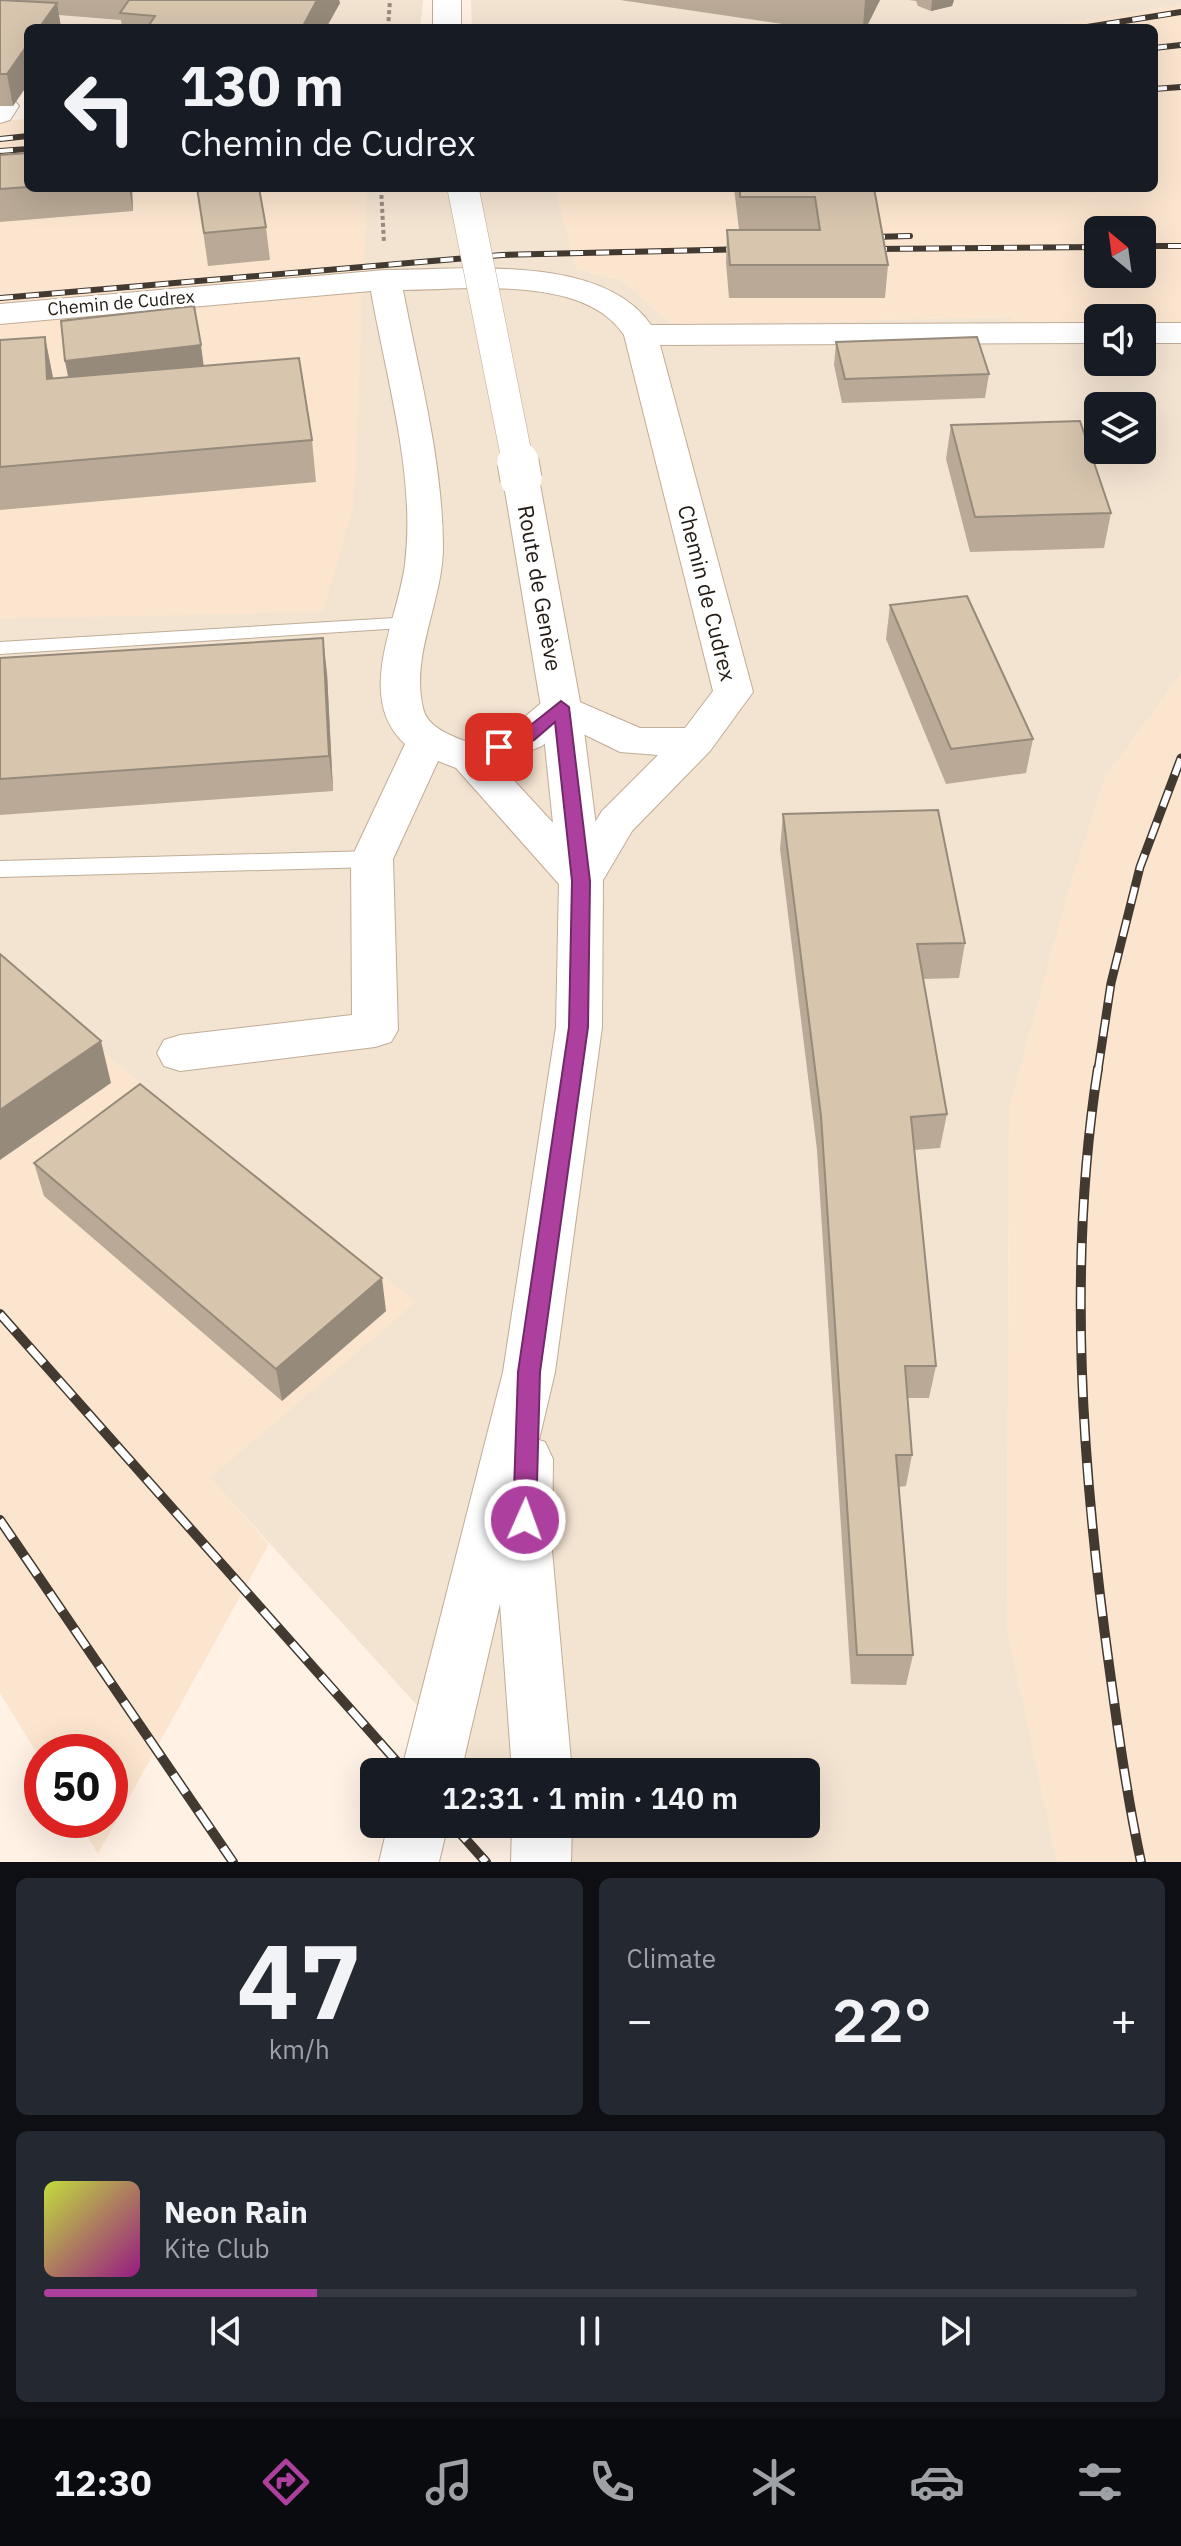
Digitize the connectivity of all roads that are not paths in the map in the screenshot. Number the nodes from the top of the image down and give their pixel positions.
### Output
1 (447, 0) edge
2 (447, 24) edge
3 (464, 192) edge
4 (385, 280) junction
5 (0, 314) edge
6 (1084, 333) edge
7 (1156, 333) edge
8 (1181, 333) edge
9 (641, 335) junction
10 (411, 623) junction
11 (0, 648) edge
12 (561, 707) junction
13 (427, 741) junction
14 (696, 741) junction
15 (470, 758) junction
16 (372, 859) junction
17 (0, 869) edge
18 (581, 881) junction
19 (180, 1053) dead end
20 (529, 1372) junction
21 (434, 1758) edge
22 (541, 1758) edge
23 (415, 1838) edge
24 (542, 1838) edge
25 (409, 1862) edge
26 (541, 1862) edge

1 - 2 street
3 - 12 street, Route de Genève, bridge
4 - 5 street, Chemin de Cudrex
4 - 9 street, Chemin de Cudrex
4 - 10 street
6 - 9 street
7 - 8 street
9 - 14 street, Chemin de Cudrex
10 - 11 lane
10 - 13 street
12 - 14 street
12 - 15 street
12 - 18 street, Route de Genève
13 - 15 street
13 - 16 street
14 - 18 street
15 - 18 street
16 - 17 lane
16 - 19 street
18 - 20 street, Route de Genève
20 - 21 street, Route de Genève
20 - 22 street, Route de Genève
23 - 25 street
24 - 26 street

